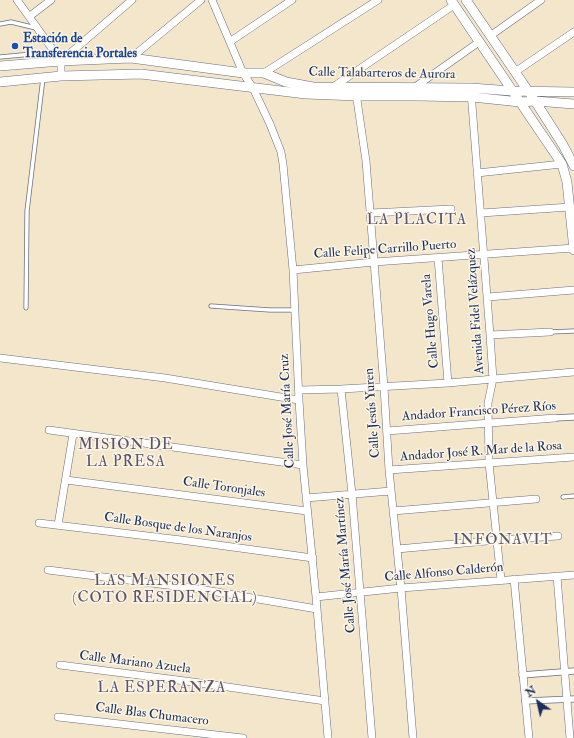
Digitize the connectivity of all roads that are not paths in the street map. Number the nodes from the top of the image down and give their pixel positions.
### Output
1 (17, 0) edge
2 (51, 0) edge
3 (132, 0) edge
4 (201, 0) edge
5 (212, 0) edge
6 (292, 0) edge
7 (378, 0) edge
8 (466, 0) edge
9 (541, 0) edge
10 (453, 3) edge
11 (30, 16) junction
12 (0, 24) edge
13 (39, 29) junction
14 (574, 32) edge
15 (490, 36) junction
16 (231, 41) junction
17 (479, 42) junction
18 (55, 52) junction
19 (0, 58) edge
20 (131, 58) junction
21 (61, 61) junction
22 (0, 66) edge
23 (515, 72) junction
24 (243, 73) junction
25 (264, 73) junction
26 (61, 76) junction
27 (43, 77) junction
28 (0, 82) edge
29 (332, 87) junction
30 (415, 87) junction
31 (253, 88) junction
32 (356, 91) junction
33 (512, 91) junction
34 (528, 91) junction
35 (572, 91) edge
36 (471, 93) junction
37 (535, 101) junction
38 (520, 102) junction
39 (574, 104) edge
40 (573, 159) edge
41 (562, 164) junction
42 (477, 173) junction
43 (570, 207) junction
44 (450, 209) dead end
45 (481, 213) junction
46 (371, 214) junction
47 (574, 249) edge
48 (484, 255) junction
49 (438, 258) junction
50 (374, 262) junction
51 (293, 270) junction
52 (574, 290) edge
53 (488, 297) junction
54 (211, 306) dead end
55 (26, 308) dead end
56 (295, 310) junction
57 (574, 331) edge
58 (550, 332) joint
59 (490, 335) junction
60 (0, 358) edge
61 (574, 372) edge
62 (493, 379) junction
63 (448, 383) junction
64 (384, 387) junction
65 (341, 389) junction
66 (299, 390) junction
67 (298, 400) junction
68 (574, 417) edge
69 (555, 418) joint
70 (489, 424) junction
71 (49, 430) dead end
72 (387, 431) junction
73 (73, 434) junction
74 (574, 457) edge
75 (489, 463) junction
76 (303, 465) junction
77 (389, 470) junction
78 (66, 480) junction
79 (391, 491) junction
80 (352, 494) junction
81 (574, 496) edge
82 (563, 497) dead end
83 (306, 498) junction
84 (536, 499) dead end
85 (493, 503) junction
86 (307, 511) junction
87 (393, 511) junction
88 (39, 523) dead end
89 (58, 525) junction
90 (558, 536) dead end
91 (498, 540) junction
92 (397, 549) junction
93 (313, 558) junction
94 (48, 570) dead end
95 (574, 575) edge
96 (557, 576) junction
97 (514, 579) junction
98 (501, 580) junction
99 (401, 588) junction
100 (360, 592) junction
101 (316, 597) junction
102 (317, 609) junction
103 (60, 665) dead end
104 (574, 671) edge
105 (565, 672) junction
106 (522, 675) junction
107 (570, 699) edge
108 (325, 701) junction
109 (525, 701) junction
110 (58, 717) dead end
111 (243, 738) edge
112 (328, 738) edge
113 (372, 738) edge
114 (413, 738) edge
115 (529, 738) edge
116 (570, 738) edge

1 - 11 street
2 - 11 street
3 - 21 street
4 - 20 street
5 - 16 street, Calle José María Cruz
6 - 16 street
7 - 25 street
8 - 15 street
9 - 15 street
10 - 17 street
10 - 29 street
11 - 13 street
12 - 13 lane
13 - 18 street
14 - 23 street
15 - 23 street
16 - 24 street, Calle José María Cruz
17 - 30 street
17 - 33 street
18 - 19 lane
18 - 21 street
20 - 21 street, Calle Talabarteros de Aurora
20 - 24 street, Calle Talabarteros de Aurora
21 - 22 street, Calle Talabarteros de Aurora
21 - 26 street
23 - 34 street
24 - 25 street, Calle Talabarteros de Aurora
24 - 31 street, Calle José María Cruz
25 - 29 street, Calle Talabarteros de Aurora
26 - 27 street, Calle Talabarteros de Aurora
26 - 31 street, Calle Talabarteros de Aurora
27 - 28 street, Calle Talabarteros de Aurora
27 - 55 lane
29 - 32 street, Calle Talabarteros de Aurora
30 - 32 street, Calle Talabarteros de Aurora
30 - 36 street, Calle Talabarteros de Aurora
31 - 32 street, Calle Talabarteros de Aurora
31 - 51 street, Calle José María Cruz
32 - 36 street, Calle Talabarteros de Aurora
32 - 46 street, Calle Jesús Yuren
33 - 34 street, Calle Talabarteros de Aurora
33 - 36 street, Calle Talabarteros de Aurora
33 - 38 street
34 - 35 street, Calle Talabarteros de Aurora
34 - 37 street
36 - 38 street, Calle Talabarteros de Aurora
36 - 42 street, Avenida Fidel Velázquez
37 - 38 street, Calle Talabarteros de Aurora
37 - 39 street, Calle Talabarteros de Aurora
37 - 40 street
38 - 41 street
41 - 42 street
41 - 43 street
42 - 45 street, Avenida Fidel Velázquez
43 - 45 street
43 - 47 street
44 - 46 street
45 - 48 street, Avenida Fidel Velázquez
46 - 50 street, Calle Jesús Yuren
47 - 48 street, Calle Felipe Carrillo Puerto
48 - 49 street, Calle Felipe Carrillo Puerto
48 - 53 street, Avenida Fidel Velázquez
49 - 50 street, Calle Felipe Carrillo Puerto
49 - 63 street, Calle Hugo Varela
50 - 51 street, Calle Felipe Carrillo Puerto
50 - 64 street, Calle Jesús Yuren
51 - 56 street, Calle José María Cruz
52 - 53 street
53 - 59 street, Avenida Fidel Velázquez
54 - 56 lane
56 - 66 street, Calle José María Cruz
57 - 58 lane
58 - 59 street
59 - 62 street, Avenida Fidel Velázquez
60 - 67 street
61 - 62 street
62 - 63 street
62 - 70 street, Avenida Fidel Velázquez
63 - 64 street
64 - 65 street
64 - 72 street, Calle Jesús Yuren
65 - 66 street
65 - 80 street, Calle José María Martínez
66 - 67 street, Calle José María Cruz
67 - 76 street, Calle José María Cruz
68 - 69 street, Andador Francisco Pérez Ríos
69 - 70 street, Andador Francisco Pérez Ríos
70 - 72 street, Andador Francisco Pérez Ríos
70 - 75 street, Avenida Fidel Velázquez
71 - 73 street
72 - 77 street, Calle Jesús Yuren
73 - 76 street
73 - 78 street
74 - 75 street, Andador José R. Mar de la Rosa
75 - 77 street, Andador José R. Mar de la Rosa
75 - 85 street, Avenida Fidel Velázquez
76 - 83 street, Calle José María Cruz
77 - 79 street, Calle Jesús Yuren
78 - 86 street, Calle Toronjales
78 - 89 street
79 - 80 street
79 - 87 street, Calle Jesús Yuren
80 - 83 street
80 - 100 street, Calle José María Martínez
81 - 82 lane
83 - 86 street, Calle José María Cruz
84 - 85 street
85 - 87 street
85 - 91 street, Avenida Fidel Velázquez
86 - 93 street, Calle José María Cruz
87 - 92 street, Calle Jesús Yuren
88 - 89 street, Calle Bosque de los Naranjos
89 - 93 street, Calle Bosque de los Naranjos
90 - 91 street
91 - 92 street
91 - 98 street, Avenida Fidel Velázquez
92 - 99 street, Calle Jesús Yuren
93 - 101 street, Calle José María Cruz
94 - 102 street
95 - 96 street, Calle Alfonso Calderón
96 - 97 street, Calle Alfonso Calderón
96 - 105 street
97 - 98 street, Calle Alfonso Calderón
97 - 106 street
98 - 99 street, Calle Alfonso Calderón
99 - 100 street, Calle Alfonso Calderón
99 - 114 street, Calle Jesús Yuren
100 - 101 street, Calle Alfonso Calderón
100 - 113 street, Calle José María Martínez
101 - 102 street, Calle José María Cruz
102 - 108 street, Calle José María Cruz
103 - 108 street, Calle Mariano Azuela
104 - 105 street
105 - 106 street
105 - 107 street
106 - 109 street
107 - 109 street
107 - 116 street
108 - 112 street, Calle José María Cruz
109 - 115 street
110 - 111 street, Calle Blas Chumacero

